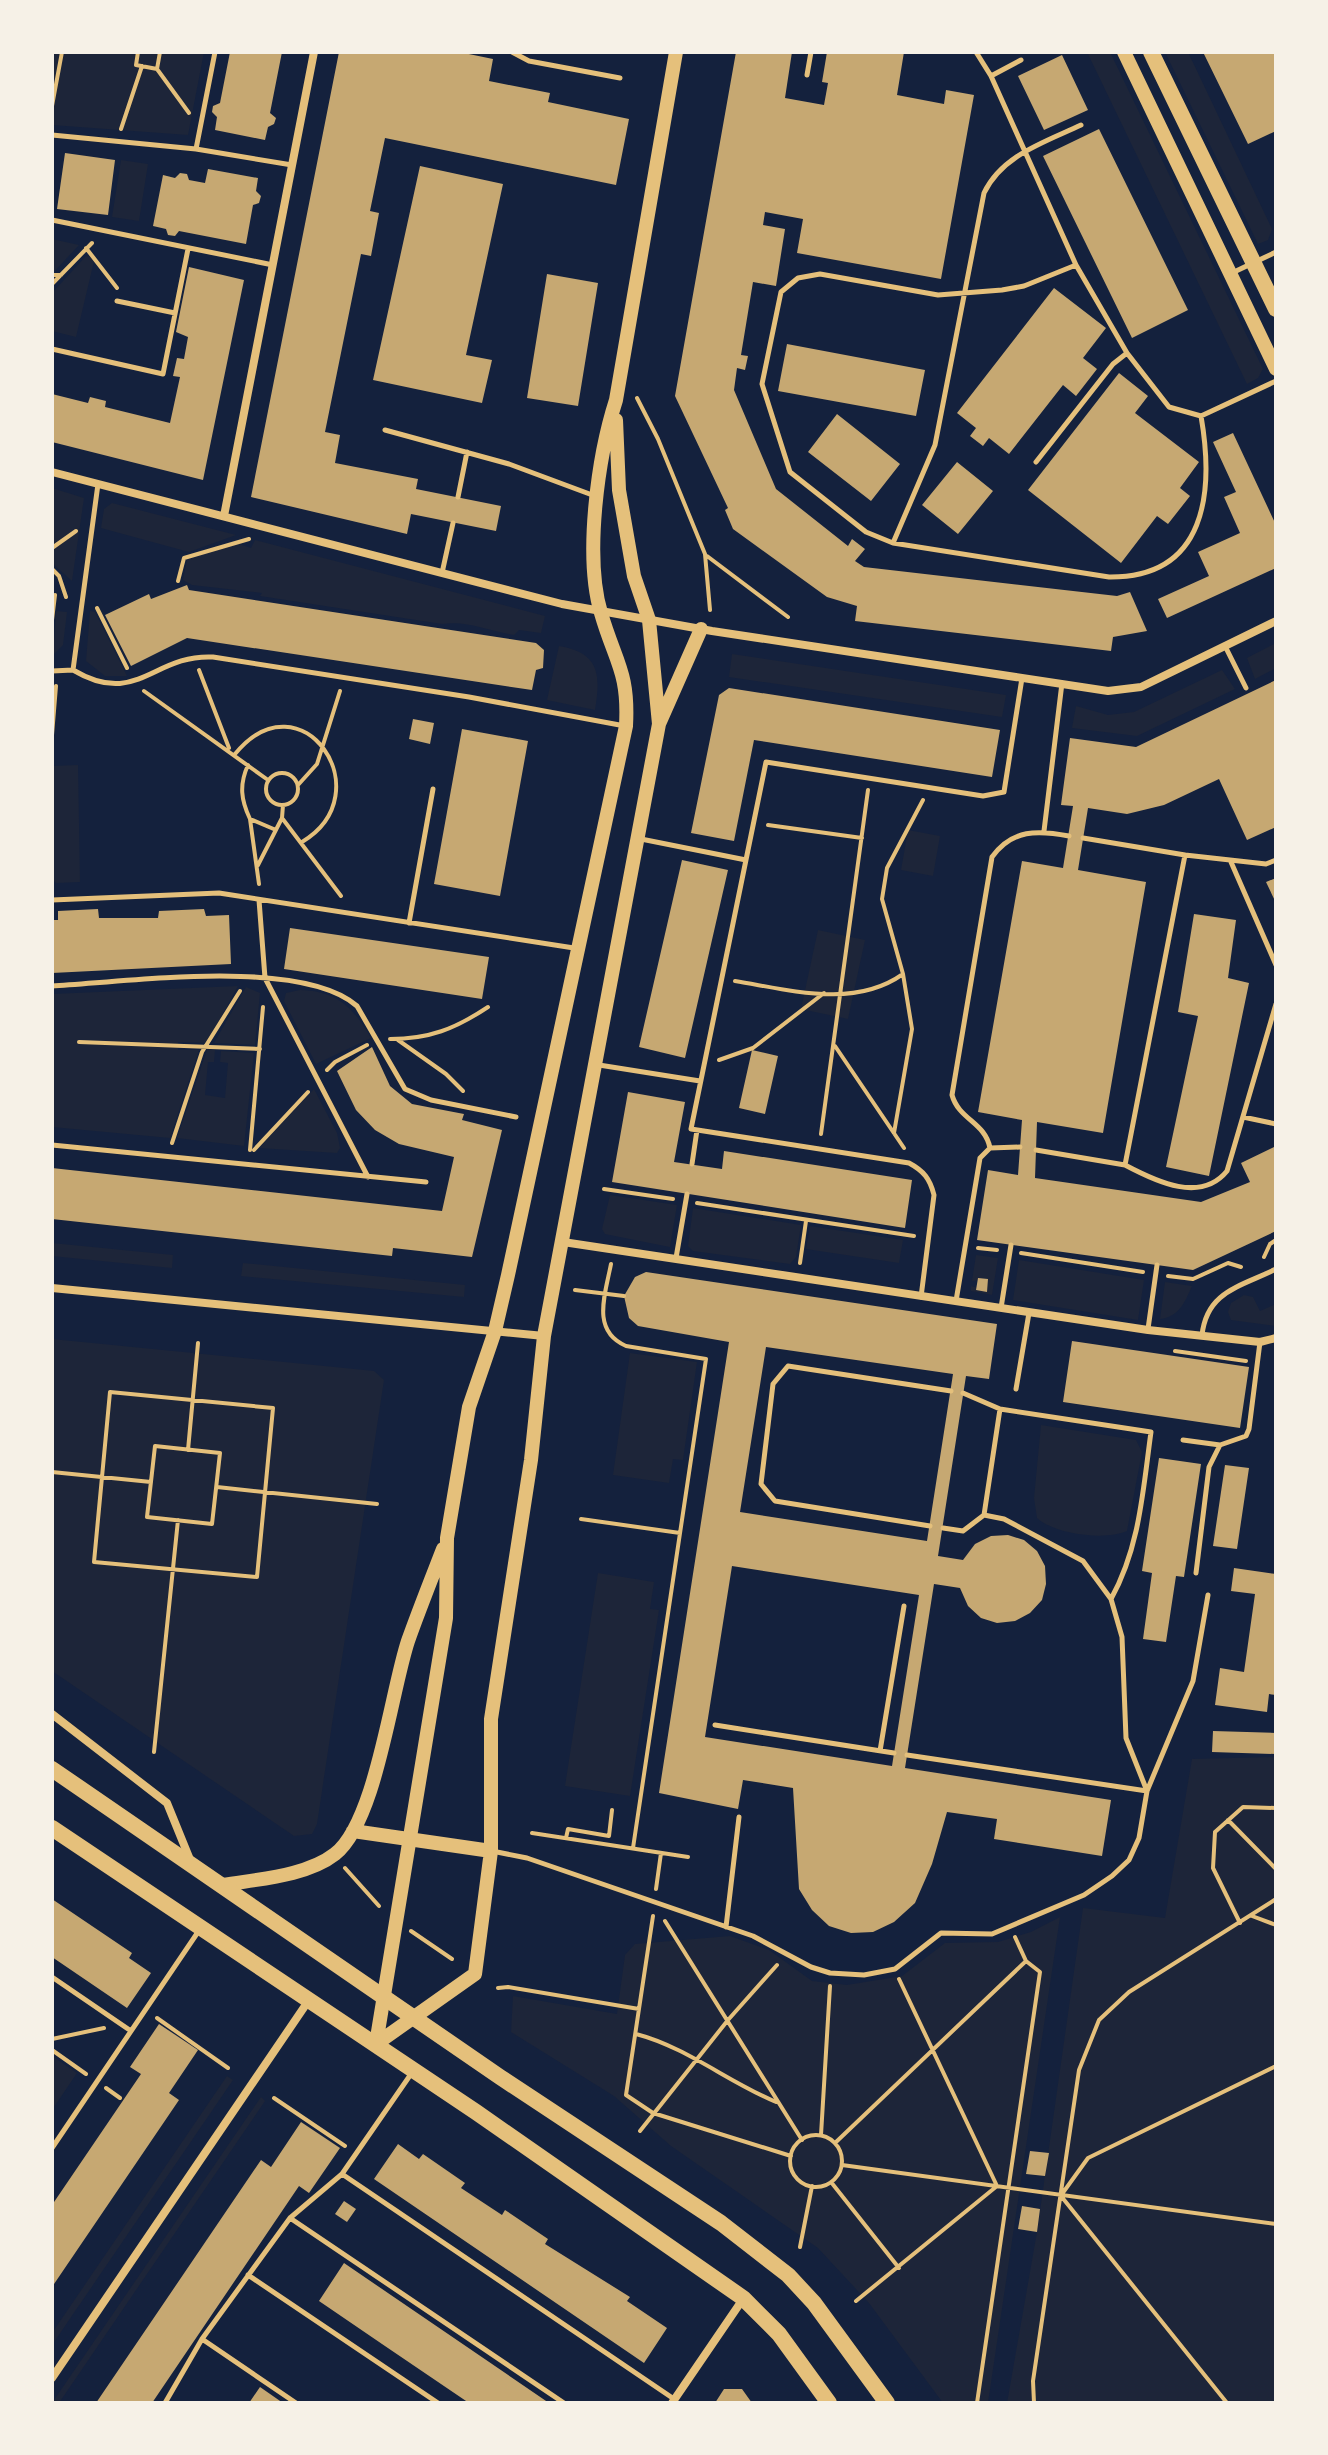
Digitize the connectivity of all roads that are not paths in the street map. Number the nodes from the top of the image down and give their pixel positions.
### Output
1 (215, 52) edge
2 (314, 52) edge
3 (512, 52) edge
4 (676, 52) edge
5 (811, 52) edge
6 (976, 52) edge
7 (1124, 52) edge
8 (1151, 52) edge
9 (1021, 60) dead end
10 (807, 75) dead end
11 (991, 76) junction
12 (620, 78) dead end
13 (1081, 125) dead end
14 (52, 135) edge
15 (196, 149) junction
16 (1024, 152) junction
17 (292, 165) junction
18 (52, 220) edge
19 (188, 249) junction
20 (1276, 252) edge
21 (1254, 263) junction
22 (273, 265) junction
23 (1076, 265) junction
24 (1230, 274) junction
25 (964, 294) junction
26 (117, 301) dead end
27 (1276, 309) edge
28 (175, 313) junction
29 (52, 349) edge
30 (1127, 353) junction
31 (1276, 369) edge
32 (1276, 381) edge
33 (616, 400) junction
34 (1201, 416) junction
35 (385, 430) dead end
36 (467, 452) junction
37 (1036, 462) dead end
38 (52, 472) edge
39 (98, 484) junction
40 (458, 497) dead end
41 (596, 497) junction
42 (224, 516) junction
43 (453, 523) dead end
44 (893, 543) junction
45 (442, 573) junction
46 (600, 612) junction
47 (649, 620) junction
48 (1276, 621) edge
49 (701, 629) junction
50 (1225, 646) junction
51 (73, 670) junction
52 (54, 671) edge
53 (1022, 677) junction
54 (1062, 683) junction
55 (1246, 688) dead end
56 (659, 724) junction
57 (626, 726) junction
58 (433, 789) dead end
59 (1044, 831) junction
60 (1069, 836) dead end
61 (638, 838) junction
62 (1083, 838) dead end
63 (1185, 855) junction
64 (746, 860) junction
65 (1276, 860) edge
66 (1231, 862) junction
67 (52, 900) edge
68 (259, 900) junction
69 (409, 923) junction
70 (580, 949) junction
71 (1276, 965) edge
72 (265, 978) junction
73 (52, 986) edge
74 (1276, 1004) edge
75 (596, 1065) junction
76 (700, 1081) junction
77 (516, 1117) dead end
78 (1243, 1117) junction
79 (1276, 1124) edge
80 (697, 1130) junction
81 (52, 1145) edge
82 (1020, 1147) dead end
83 (990, 1148) junction
84 (1036, 1150) dead end
85 (692, 1164) dead end
86 (1125, 1165) junction
87 (369, 1178) junction
88 (426, 1182) dead end
89 (687, 1194) dead end
90 (563, 1242) junction
91 (1011, 1248) road end
92 (676, 1259) junction
93 (1157, 1265) dead end
94 (1276, 1269) edge
95 (52, 1288) edge
96 (921, 1297) junction
97 (956, 1302) junction
98 (1001, 1309) junction
99 (1029, 1313) junction
100 (1148, 1330) junction
101 (495, 1331) junction
102 (1202, 1335) junction
103 (544, 1336) junction
104 (1276, 1338) edge
105 (1260, 1342) junction
106 (1016, 1389) dead end
107 (951, 1391) dead end
108 (963, 1393) dead end
109 (1000, 1409) junction
110 (1183, 1440) dead end
111 (1220, 1445) junction
112 (984, 1515) junction
113 (930, 1526) dead end
114 (943, 1528) dead end
115 (447, 1538) junction
116 (1196, 1573) dead end
117 (1208, 1595) dead end
118 (1111, 1599) junction
119 (904, 1606) dead end
120 (52, 1714) edge
121 (715, 1725) dead end
122 (880, 1751) junction
123 (894, 1753) dead end
124 (907, 1755) dead end
125 (52, 1769) edge
126 (1147, 1791) junction
127 (739, 1817) dead end
128 (52, 1828) edge
129 (353, 1831) junction
130 (410, 1839) junction
131 (491, 1851) junction
132 (192, 1863) junction
133 (223, 1885) junction
134 (201, 1927) junction
135 (726, 1927) junction
136 (52, 1977) edge
137 (385, 1996) junction
138 (309, 2000) junction
139 (413, 2015) junction
140 (131, 2031) junction
141 (376, 2044) junction
142 (414, 2070) junction
143 (52, 2148) edge
144 (342, 2174) junction
145 (290, 2218) junction
146 (248, 2275) junction
147 (743, 2298) junction
148 (202, 2339) junction
149 (52, 2378) edge
150 (674, 2401) edge
151 (165, 2403) edge
152 (296, 2403) edge
153 (438, 2403) edge
154 (564, 2403) edge
155 (829, 2403) edge
156 (887, 2403) edge

1 - 15 lane
2 - 17 street
3 - 12 lane
4 - 33 street
5 - 10 lane
6 - 11 lane
7 - 24 street
8 - 21 main road
9 - 11 lane
11 - 16 lane
13 - 16 lane
14 - 15 lane
15 - 17 lane
16 - 23 lane
16 - 25 lane
17 - 22 street
18 - 19 lane
19 - 22 lane
19 - 28 lane
20 - 21 lane
21 - 24 lane
21 - 27 main road
22 - 42 street
23 - 25 lane
23 - 30 lane
24 - 31 street
25 - 44 lane
25 - 44 lane
26 - 28 lane
28 - 29 lane
30 - 34 lane
30 - 37 lane
32 - 34 lane
33 - 41 street
33 - 47 street
34 - 44 lane
35 - 36 lane
36 - 40 lane
36 - 41 lane
38 - 39 street
39 - 42 street
39 - 51 lane
41 - 46 street
42 - 45 street
43 - 45 lane
45 - 46 street
46 - 47 street
46 - 57 street
47 - 49 street
47 - 56 street
48 - 50 street
49 - 53 street
49 - 56 street
50 - 54 street
50 - 55 lane
51 - 52 lane
51 - 57 lane
53 - 54 street
53 - 64 lane
54 - 59 lane
56 - 61 street
57 - 70 street
58 - 69 lane
59 - 60 lane
59 - 83 lane
61 - 64 lane
61 - 75 street
62 - 63 lane
63 - 66 lane
63 - 86 lane
64 - 76 lane
65 - 66 lane
66 - 71 lane
67 - 68 lane
68 - 69 lane
68 - 72 lane
69 - 70 lane
70 - 101 street
72 - 73 lane
72 - 77 lane
72 - 87 lane
74 - 78 lane
75 - 76 lane
75 - 90 street
76 - 80 lane
78 - 79 lane
78 - 86 lane
80 - 85 lane
80 - 96 lane
81 - 87 lane
82 - 83 lane
83 - 97 lane
84 - 86 lane
87 - 88 lane
89 - 92 lane
90 - 92 street
90 - 103 street
91 - 98 lane
92 - 96 street
93 - 100 lane
94 - 102 lane
95 - 101 street
96 - 97 street
97 - 98 street
98 - 99 street
99 - 100 street
99 - 106 lane
100 - 102 street
101 - 103 street
101 - 115 street
102 - 105 street
103 - 131 street
104 - 105 street
105 - 111 lane
107 - 113 lane
108 - 109 lane
109 - 112 lane
109 - 118 lane
110 - 111 lane
111 - 116 lane
112 - 114 lane
112 - 118 lane
115 - 129 street
115 - 130 street
117 - 126 lane
118 - 126 lane
119 - 122 lane
120 - 132 street
121 - 122 lane
122 - 123 lane
124 - 126 lane
125 - 132 main road
126 - 135 lane
127 - 135 lane
128 - 134 main road
129 - 130 street
129 - 133 street
130 - 131 street
130 - 137 street
131 - 135 lane
131 - 139 street
132 - 133 main road
133 - 137 main road
134 - 138 main road
134 - 140 lane
136 - 140 lane
137 - 139 main road
137 - 141 street
138 - 141 main road
138 - 149 street
139 - 141 street
139 - 156 main road
140 - 143 lane
141 - 142 main road
142 - 144 lane
142 - 147 main road
144 - 145 lane
144 - 150 lane
145 - 146 lane
145 - 154 lane
146 - 148 lane
146 - 153 lane
147 - 150 street
147 - 155 main road
148 - 151 lane
148 - 152 lane

